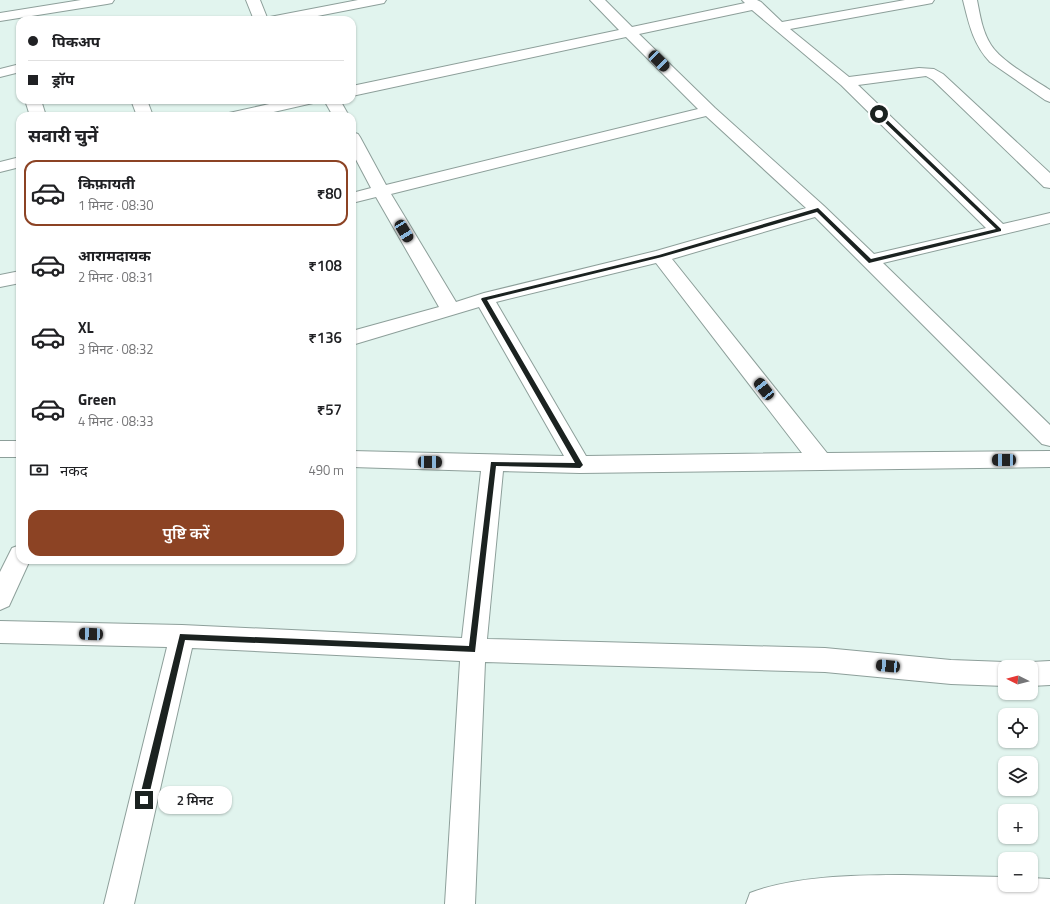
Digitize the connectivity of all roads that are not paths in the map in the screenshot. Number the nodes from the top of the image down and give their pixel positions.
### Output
1 (107, 0) edge
2 (253, 0) edge
3 (378, 0) edge
4 (597, 0) edge
5 (927, 0) edge
6 (970, 0) edge
7 (753, 3) edge
8 (259, 16) edge
9 (297, 16) edge
10 (0, 17) edge
11 (778, 27) junction
12 (629, 31) junction
13 (16, 69) edge
14 (0, 73) edge
15 (846, 82) junction
16 (1050, 82) edge
17 (1030, 84) junction
18 (356, 90) edge
19 (1050, 97) edge
20 (290, 104) edge
21 (709, 111) junction
22 (253, 112) edge
23 (356, 144) edge
24 (1050, 158) edge
25 (1029, 162) junction
26 (16, 163) edge
27 (0, 166) edge
28 (1050, 184) edge
29 (381, 191) junction
30 (356, 197) edge
31 (818, 210) junction
32 (1050, 218) edge
33 (999, 230) junction
34 (660, 256) junction
35 (869, 261) junction
36 (16, 278) edge
37 (0, 281) edge
38 (484, 299) junction
39 (451, 310) junction
40 (356, 337) edge
41 (1050, 438) edge
42 (0, 449) edge
43 (16, 449) edge
44 (356, 459) edge
45 (1050, 459) edge
46 (821, 461) junction
47 (493, 463) junction
48 (580, 465) junction
49 (16, 564) edge
50 (0, 599) edge
51 (0, 632) edge
52 (182, 636) junction
53 (473, 650) junction
54 (1050, 673) edge
55 (998, 674) edge
56 (1038, 674) edge
57 (1050, 894) edge
58 (119, 904) edge
59 (460, 904) edge
60 (761, 904) edge

1 - 10 street
2 - 8 street
3 - 9 street
4 - 12 street
5 - 11 street
6 - 17 street
7 - 11 street
7 - 12 street
11 - 15 street
12 - 18 street
12 - 21 street
13 - 14 street
15 - 25 street
15 - 33 street
16 - 17 street
17 - 19 street
20 - 22 street
21 - 29 street
21 - 31 street
23 - 29 street
24 - 25 street
25 - 28 street
26 - 27 street
29 - 30 street
29 - 39 street
31 - 34 street
31 - 35 street
32 - 33 street
33 - 35 street
34 - 38 street
34 - 46 street
35 - 41 street
36 - 37 street
38 - 39 street
38 - 48 street
39 - 40 street
42 - 43 street
44 - 47 street
45 - 46 street
46 - 48 street
47 - 48 street
47 - 53 street
49 - 50 street
51 - 52 street
52 - 53 street
52 - 58 street
53 - 55 street
53 - 59 street
54 - 56 street
57 - 60 street

